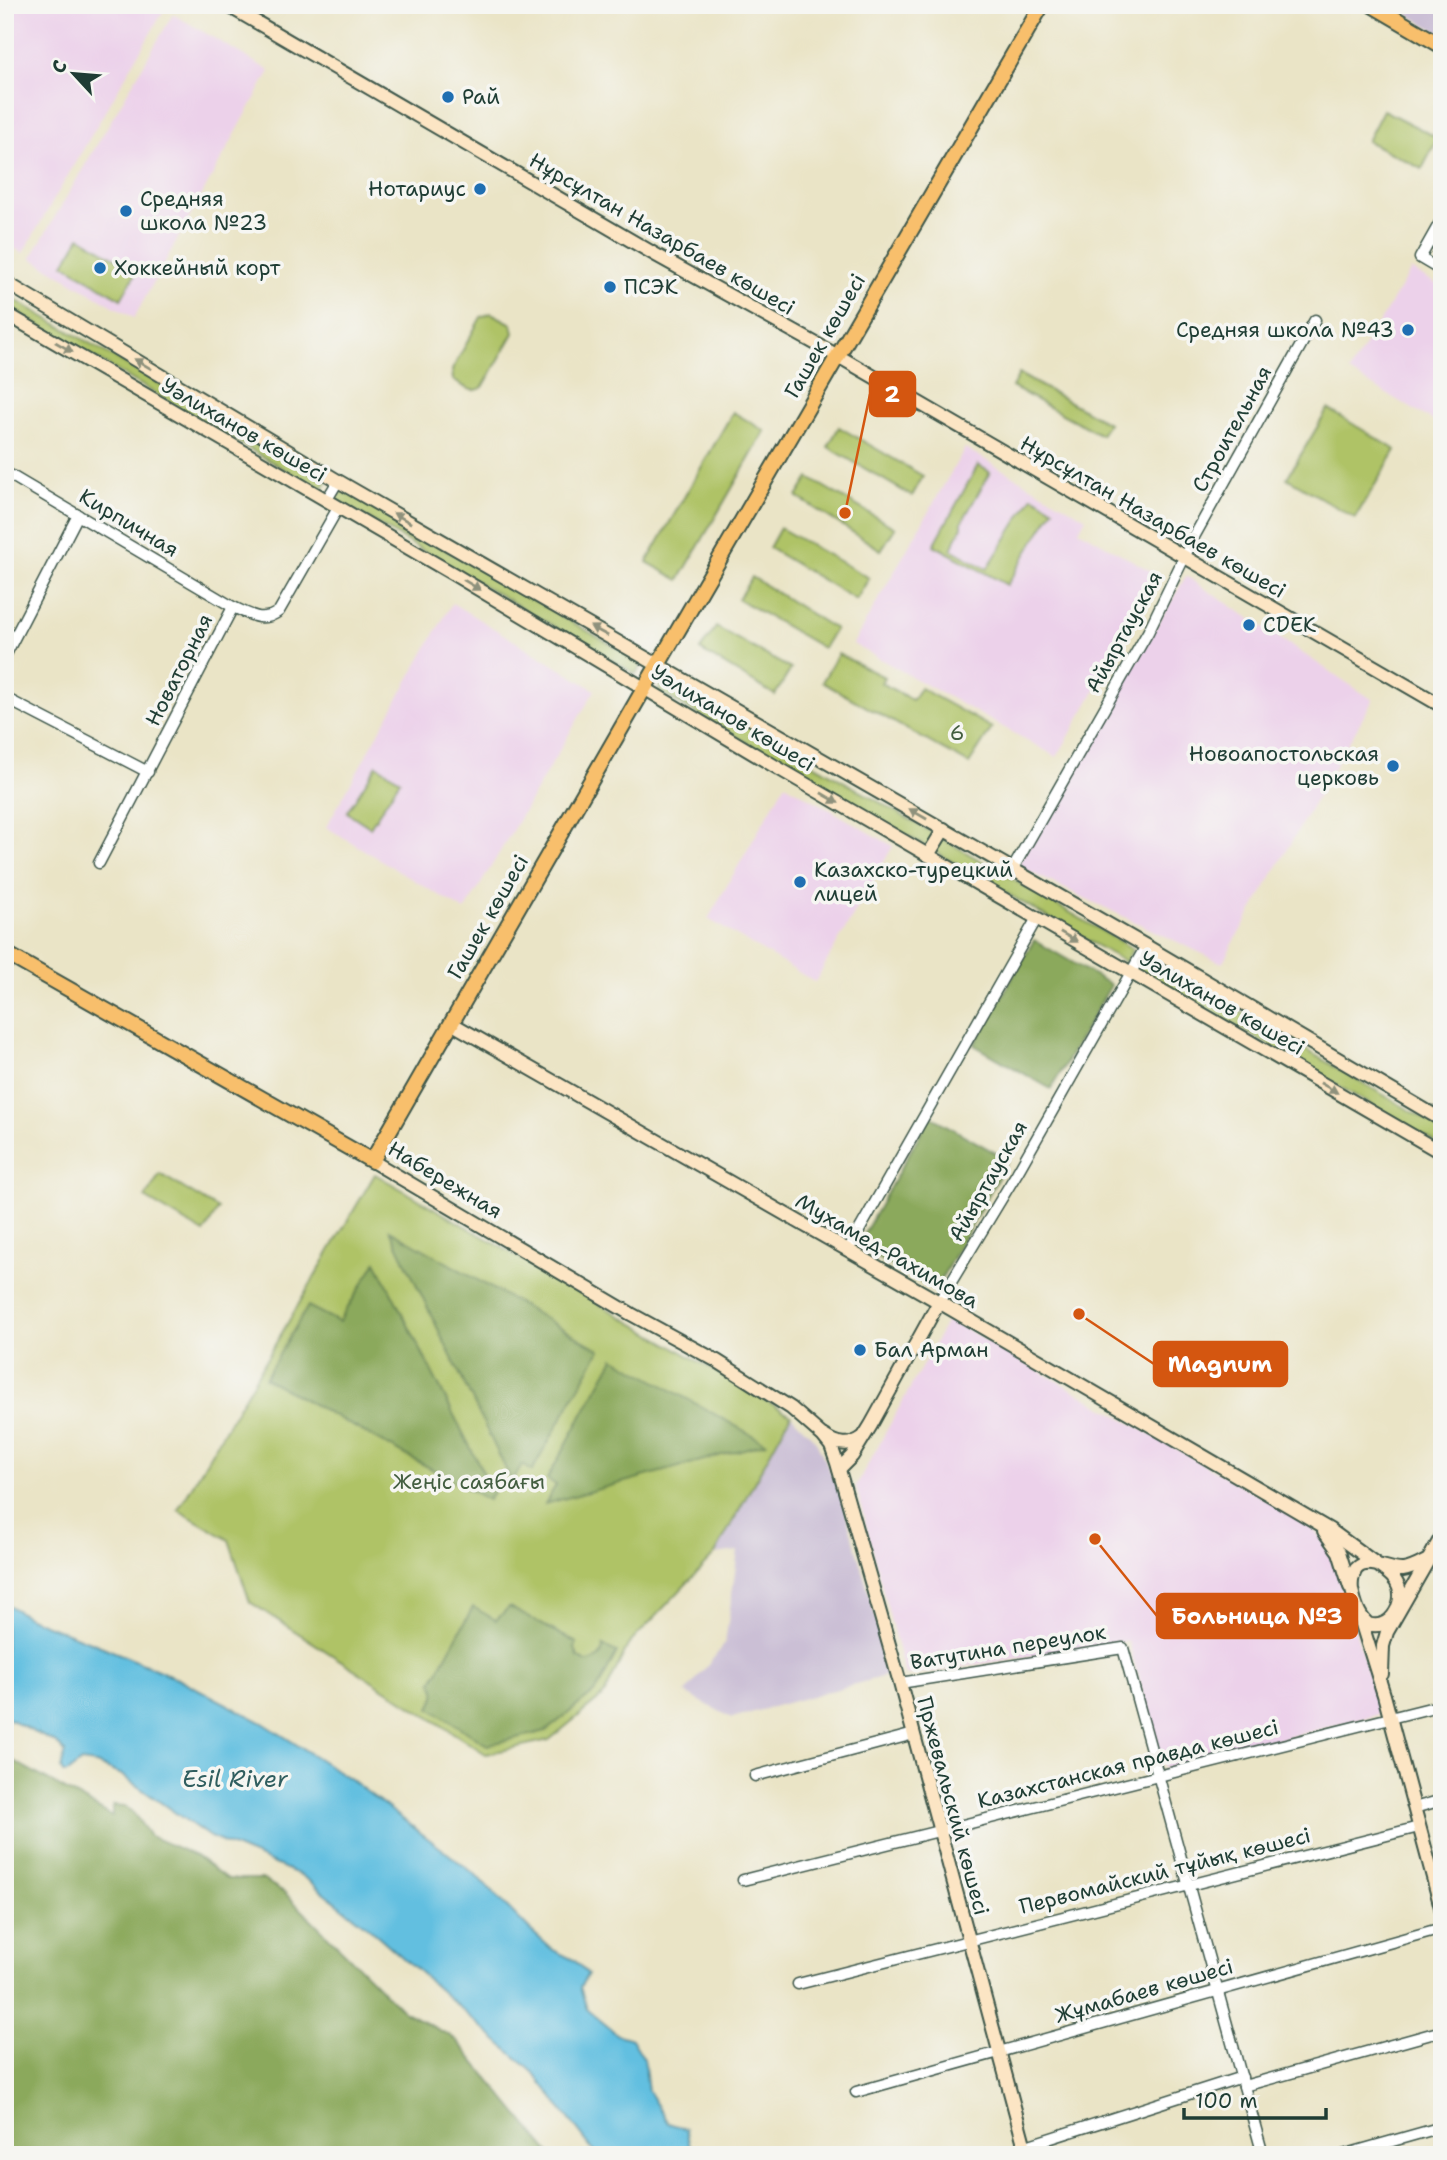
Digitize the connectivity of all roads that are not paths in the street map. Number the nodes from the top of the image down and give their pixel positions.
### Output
1 (227, 5) edge
2 (1042, 5) edge
3 (1371, 5) edge
4 (1442, 46) edge
5 (1442, 219) edge
6 (1442, 271) edge
7 (5, 282) edge
8 (5, 313) edge
9 (1315, 320) dead end
10 (838, 356) junction
11 (5, 472) edge
12 (338, 481) junction
13 (326, 500) junction
14 (338, 508) junction
15 (78, 515) junction
16 (1186, 557) junction
17 (233, 607) junction
18 (5, 656) edge
19 (659, 664) junction
20 (643, 691) junction
21 (5, 698) edge
22 (1442, 706) edge
23 (148, 772) junction
24 (944, 829) junction
25 (928, 855) junction
26 (99, 863) dead end
27 (1012, 870) junction
28 (1037, 918) junction
29 (1146, 946) junction
30 (5, 953) edge
31 (1131, 972) junction
32 (451, 1023) junction
33 (1442, 1120) edge
34 (1442, 1153) edge
35 (372, 1161) junction
36 (848, 1250) junction
37 (939, 1302) junction
38 (823, 1436) junction
39 (863, 1438) junction
40 (839, 1469) junction
41 (1304, 1513) junction
42 (1439, 1540) edge
43 (1428, 1560) junction
44 (1379, 1566) junction
45 (1354, 1601) junction
46 (1397, 1612) junction
47 (900, 1684) junction
48 (1384, 1695) junction
49 (1442, 1705) edge
50 (1390, 1718) junction
51 (914, 1734) junction
52 (755, 1776) dead end
53 (1158, 1776) junction
54 (1442, 1800) edge
55 (1414, 1808) junction
56 (1419, 1827) junction
57 (940, 1831) junction
58 (743, 1880) dead end
59 (1189, 1885) junction
60 (1442, 1910) edge
61 (1442, 1928) edge
62 (970, 1941) junction
63 (798, 1984) dead end
64 (1218, 1990) junction
65 (1442, 2031) edge
66 (999, 2052) junction
67 (1243, 2081) junction
68 (856, 2092) dead end
69 (1442, 2127) edge
70 (1026, 2150) edge
71 (998, 2155) edge
72 (1263, 2155) edge
73 (1343, 2155) edge

1 - 10 main road, Нұрсұлтан Назарбаев көшесі
2 - 10 main road, Гашек көшесі
3 - 4 main road
5 - 6 street
12 -> 7 main road, Уәлиханов көшесі
8 -> 13 main road, Уәлиханов көшесі
9 - 16 street, Строительная
10 - 16 main road, Нұрсұлтан Назарбаев көшесі
10 - 19 main road, Гашек көшесі
11 - 15 street, Кирпичная
12 - 13 street
19 -> 12 main road, Уәлиханов көшесі
13 - 14 main road, Уәлиханов көшесі
14 - 17 street, Новаторная
14 -> 20 main road, Уәлиханов көшесі
15 - 17 street, Кирпичная
15 - 18 street
16 - 22 main road, Нұрсұлтан Назарбаев көшесі
16 - 27 street, Айыртауская
17 - 23 street, Новаторная
19 - 20 main road, Гашек көшесі
24 -> 19 main road, Уәлиханов көшесі
20 -> 25 main road, Уәлиханов көшесі
20 - 32 main road, Гашек көшесі
21 - 23 street
23 - 26 street, Новаторная
24 - 25 main road
24 - 27 main road, Уәлиханов көшесі
25 - 28 main road, Уәлиханов көшесі
27 - 29 main road, Уәлиханов көшесі
28 -> 31 main road, Уәлиханов көшесі
28 - 36 street
29 - 31 street, Айыртауская
29 - 33 main road, Уәлиханов көшесі
30 - 35 main road, Набережная
31 -> 34 main road, Уәлиханов көшесі
31 - 37 street, Айыртауская
32 - 35 main road, Гашек көшесі
32 - 36 main road, Мухамед-Рахимова
35 - 38 main road, Набережная
36 - 37 main road, Мухамед-Рахимова
37 - 39 main road, Айыртауская
37 - 41 main road, Мухамед-Рахимова
38 - 39 main road
38 - 40 main road, Набережная
39 - 40 main road, Айыртауская
40 - 47 main road, Пржевальский көшесі
41 - 44 main road
41 - 45 main road
42 - 43 main road
43 - 44 main road
43 - 46 main road
44 - 45 main road
44 - 46 main road
45 - 46 main road
45 - 48 main road
46 - 48 main road
47 - 51 main road, Пржевальский көшесі
47 - 53 street, Ватутина переулок
48 - 50 main road
49 - 50 street, Казахстанская правда көшесі
50 - 53 street, Казахстанская правда көшесі
50 - 55 main road
51 - 52 street
51 - 57 main road, Пржевальский көшесі
53 - 57 street, Казахстанская правда көшесі
53 - 59 street
54 - 55 street
55 - 56 main road
56 - 59 street, Первомайский тұйық көшесі
56 - 60 main road
57 - 58 street, Казахстанская правда көшесі
57 - 62 main road, Пржевальский көшесі
59 - 62 street, Первомайский тұйық көшесі
59 - 64 street
61 - 64 street, Жұмабаев көшесі
62 - 63 street, Первомайский тұйық көшесі
62 - 66 main road, Пржевальский көшесі
64 - 66 street, Жұмабаев көшесі
64 - 67 street
65 - 67 street
66 - 68 street, Жұмабаев көшесі
66 - 70 main road, Пржевальский көшесі
67 - 70 street
67 - 72 street
69 - 73 street
70 - 71 street

